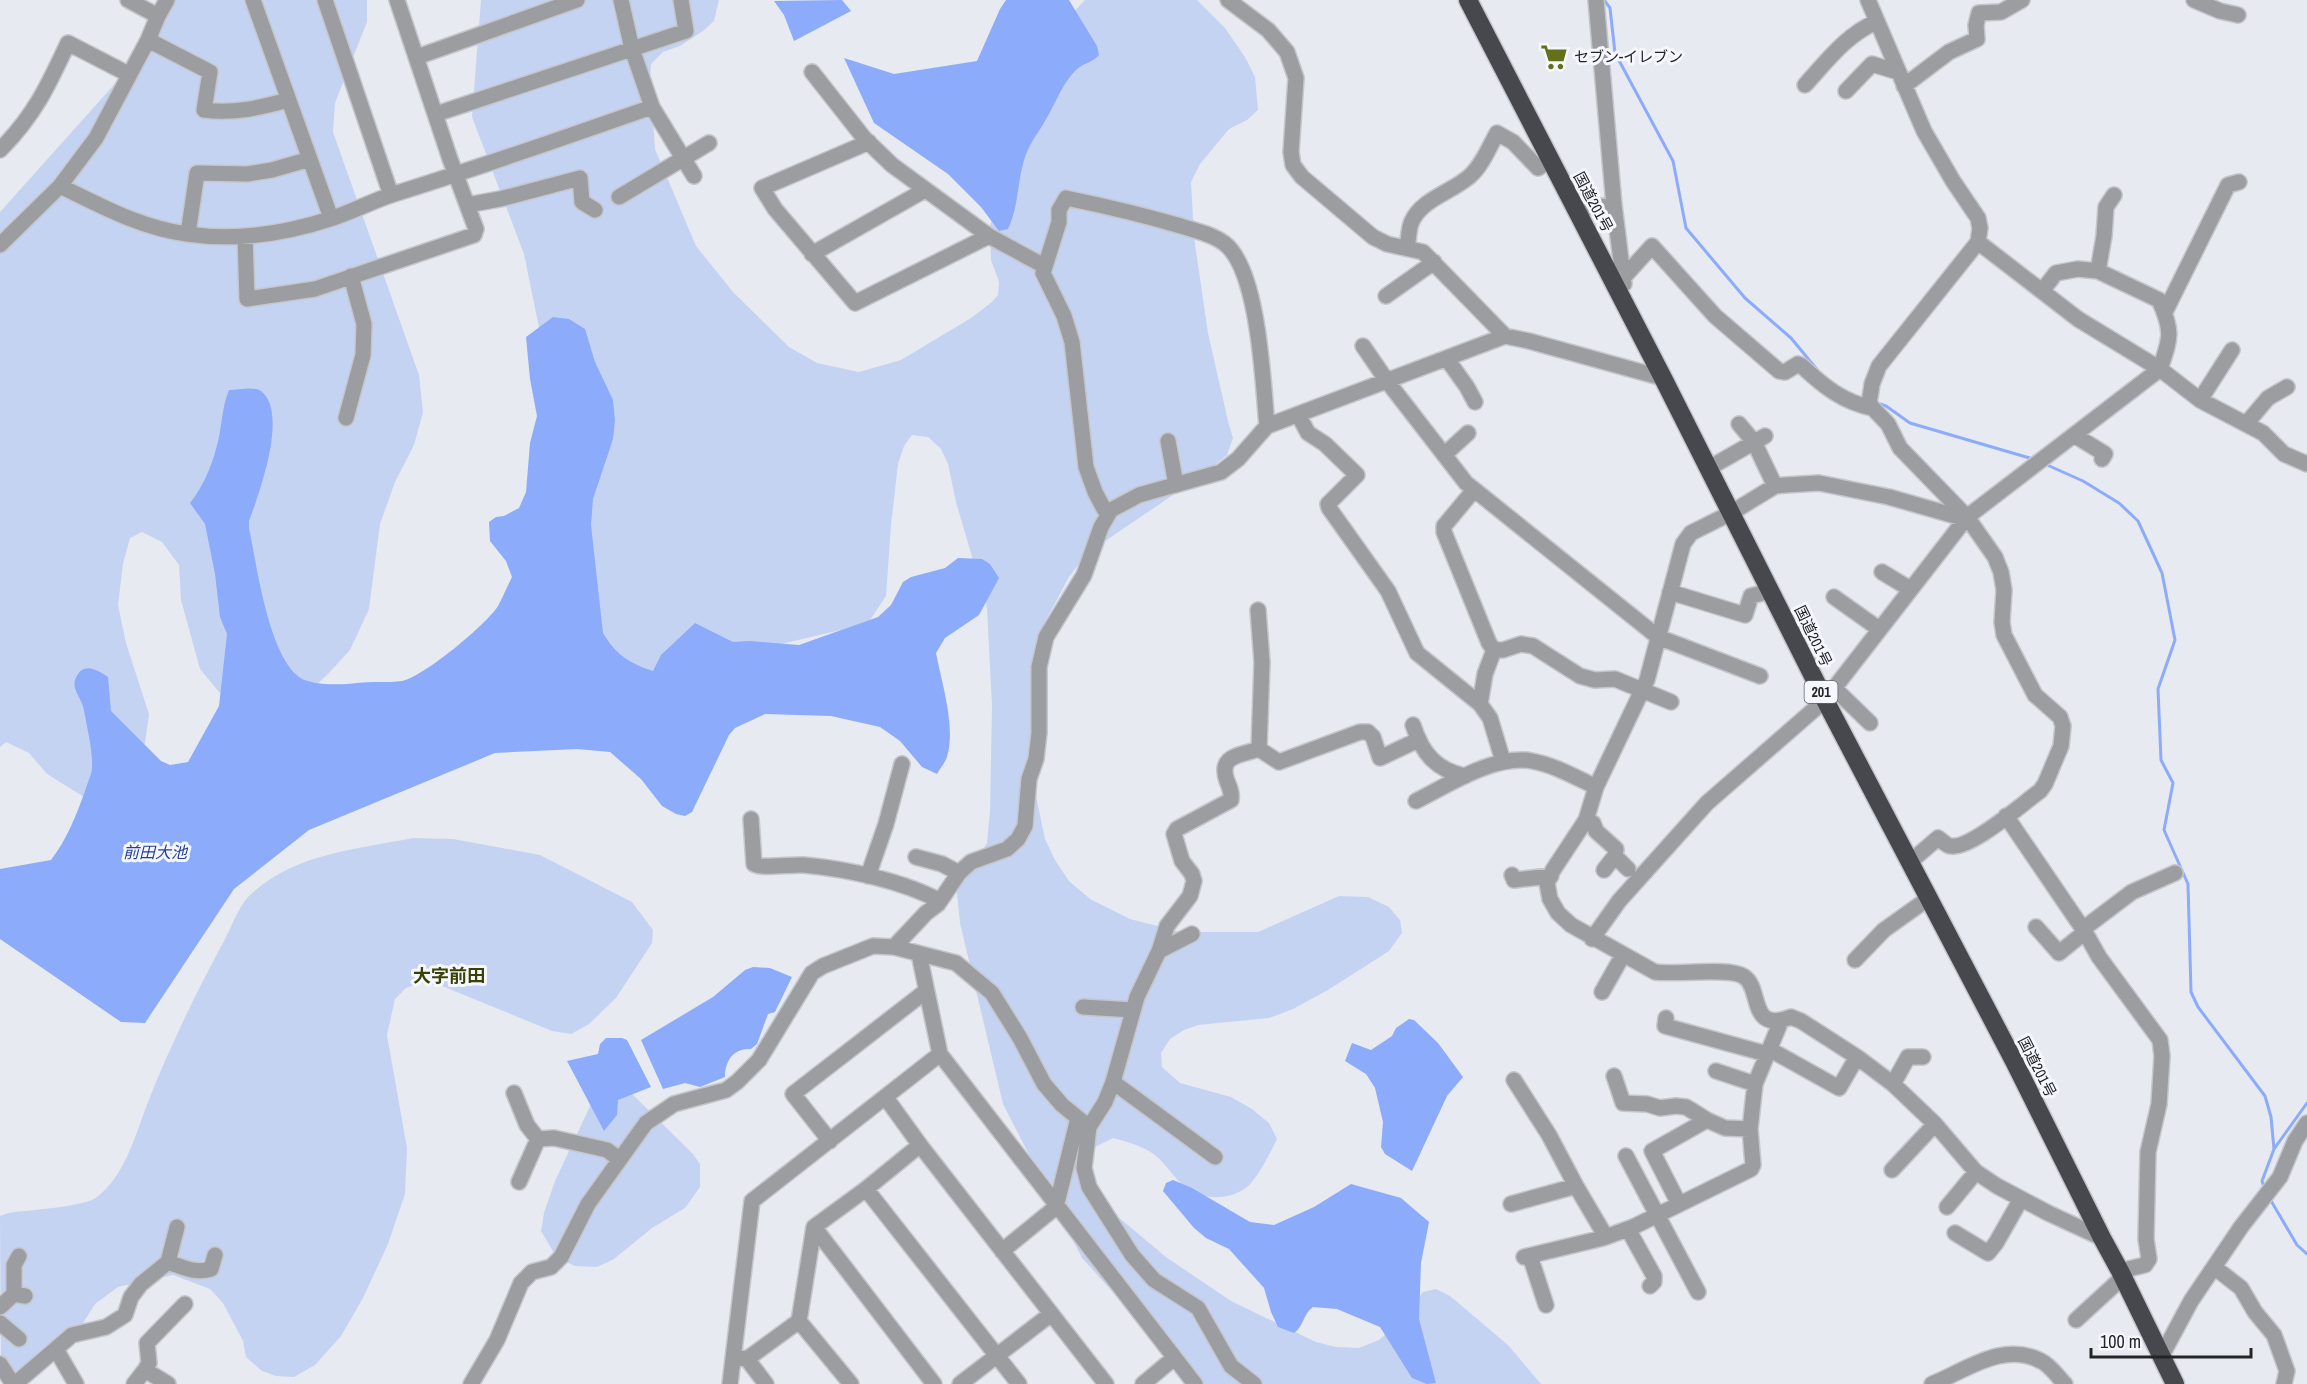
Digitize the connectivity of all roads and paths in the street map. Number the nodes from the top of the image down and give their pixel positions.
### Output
1 (128, 0) edge
2 (167, 0) edge
3 (253, 0) edge
4 (325, 0) edge
5 (397, 0) edge
6 (577, 0) edge
7 (621, 0) edge
8 (681, 0) edge
9 (1228, 0) edge
10 (1468, 0) edge
11 (1596, 0) edge
12 (1868, 0) edge
13 (2022, 0) edge
14 (2194, 0) edge
15 (2238, 15) dead end
16 (158, 16) junction
17 (1876, 22) junction
18 (148, 40) junction
19 (632, 49) junction
20 (417, 57) junction
21 (812, 72) dead end
22 (128, 74) junction
23 (1901, 79) junction
24 (1805, 85) dead end
25 (1846, 91) dead end
26 (288, 100) junction
27 (652, 107) junction
28 (436, 114) junction
29 (869, 142) junction
30 (709, 143) dead end
31 (0, 150) edge
32 (310, 159) junction
33 (684, 159) junction
34 (1550, 160) junction
35 (456, 176) junction
36 (694, 176) dead end
37 (2239, 182) dead end
38 (60, 186) junction
39 (925, 190) junction
40 (391, 195) junction
41 (2114, 195) dead end
42 (619, 197) dead end
43 (467, 205) junction
44 (1614, 205) junction
45 (1576, 209) junction
46 (595, 210) dead end
47 (331, 218) junction
48 (188, 234) junction
49 (245, 236) junction
50 (989, 236) junction
51 (1978, 242) junction
52 (0, 245) edge
53 (1407, 248) junction
54 (813, 254) junction
55 (1434, 262) junction
56 (1044, 266) junction
57 (2098, 271) junction
58 (351, 276) junction
59 (1623, 278) junction
60 (2042, 291) junction
61 (1386, 296) dead end
62 (1628, 311) junction
63 (2165, 312) junction
64 (1504, 336) junction
65 (1363, 346) dead end
66 (2232, 350) dead end
67 (1447, 358) junction
68 (2160, 369) junction
69 (1664, 378) junction
70 (1387, 381) junction
71 (2287, 387) dead end
72 (2200, 399) junction
73 (1475, 402) dead end
74 (1870, 402) junction
75 (1299, 416) junction
76 (346, 418) dead end
77 (1739, 424) dead end
78 (2246, 424) junction
79 (1267, 426) junction
80 (1468, 434) dead end
81 (2074, 435) junction
82 (1760, 439) junction
83 (1168, 441) dead end
84 (1444, 454) junction
85 (2102, 459) dead end
86 (2307, 464) edge
87 (1709, 468) junction
88 (1176, 484) junction
89 (1775, 486) junction
90 (1474, 490) junction
91 (1111, 510) junction
92 (1731, 513) junction
93 (1966, 518) junction
94 (1882, 572) dead end
95 (1910, 590) junction
96 (1770, 591) junction
97 (1670, 592) junction
98 (1834, 597) dead end
99 (1258, 610) dead end
100 (1879, 630) junction
101 (1658, 637) junction
102 (1494, 650) junction
103 (1760, 676) dead end
104 (1642, 690) junction
105 (1829, 694) junction
106 (1671, 702) dead end
107 (1480, 704) junction
108 (1870, 723) dead end
109 (1259, 749) junction
110 (1503, 761) junction
111 (902, 764) dead end
112 (1465, 776) junction
113 (1596, 787) junction
114 (1416, 801) dead end
115 (1591, 803) junction
116 (2006, 816) junction
117 (752, 819) dead end
118 (1593, 824) junction
119 (1576, 836) junction
120 (1615, 856) junction
121 (916, 857) dead end
122 (1910, 862) junction
123 (1628, 869) dead end
124 (1604, 870) dead end
125 (959, 873) junction
126 (2175, 873) dead end
127 (1512, 874) dead end
128 (868, 876) junction
129 (1551, 876) junction
130 (1929, 898) junction
131 (940, 901) junction
132 (2036, 927) dead end
133 (2084, 931) junction
134 (1192, 934) dead end
135 (1593, 939) junction
136 (894, 947) junction
137 (1159, 951) junction
138 (919, 954) junction
139 (1623, 955) junction
140 (1855, 960) dead end
141 (926, 991) junction
142 (1602, 992) dead end
143 (1083, 1007) dead end
144 (1133, 1010) junction
145 (1781, 1021) junction
146 (1664, 1026) dead end
147 (1768, 1051) junction
148 (940, 1054) junction
149 (1857, 1057) junction
150 (1923, 1057) dead end
151 (1716, 1071) dead end
152 (1614, 1076) dead end
153 (1514, 1080) dead end
154 (1113, 1082) junction
155 (1755, 1084) junction
156 (1893, 1084) junction
157 (514, 1093) dead end
158 (886, 1098) junction
159 (1707, 1120) junction
160 (1083, 1122) junction
161 (2307, 1123) edge
162 (1935, 1124) junction
163 (1750, 1129) junction
164 (538, 1139) junction
165 (830, 1141) junction
166 (920, 1145) junction
167 (1626, 1156) dead end
168 (1215, 1157) dead end
169 (619, 1160) junction
170 (1656, 1160) junction
171 (1892, 1170) dead end
172 (1635, 1171) junction
173 (1976, 1172) junction
174 (519, 1182) dead end
175 (1576, 1185) junction
176 (866, 1189) junction
177 (2021, 1199) junction
178 (1511, 1204) dead end
179 (1679, 1204) junction
180 (1056, 1207) junction
181 (1947, 1207) dead end
182 (1657, 1215) junction
183 (177, 1227) dead end
184 (814, 1227) junction
185 (1628, 1229) junction
186 (1955, 1233) dead end
187 (1606, 1237) junction
188 (2102, 1238) junction
189 (1002, 1251) junction
190 (19, 1256) dead end
191 (168, 1262) junction
192 (216, 1263) dead end
193 (2214, 1267) junction
194 (2122, 1274) junction
195 (1650, 1286) dead end
196 (1698, 1292) dead end
197 (184, 1305) dead end
198 (1546, 1305) dead end
199 (0, 1307) edge
200 (1051, 1314) junction
201 (799, 1320) junction
202 (2076, 1320) dead end
203 (0, 1323) edge
204 (19, 1339) dead end
205 (57, 1351) junction
206 (997, 1355) junction
207 (2162, 1355) junction
208 (740, 1358) junction
209 (1174, 1358) junction
210 (0, 1364) edge
211 (145, 1370) junction
212 (14, 1384) edge
213 (76, 1384) edge
214 (134, 1384) edge
215 (168, 1384) edge
216 (471, 1384) edge
217 (730, 1384) edge
218 (766, 1384) edge
219 (851, 1384) edge
220 (934, 1384) edge
221 (960, 1384) edge
222 (1019, 1384) edge
223 (1106, 1384) edge
224 (1143, 1384) edge
225 (1195, 1384) edge
226 (1254, 1384) edge
227 (1932, 1384) edge
228 (2065, 1384) edge
229 (2175, 1384) edge
230 (2284, 1384) edge

1 - 16 street
2 - 16 street
3 - 26 street
4 - 40 street
5 - 20 street
6 - 20 street
7 - 19 street
8 - 19 street
9 - 53 street
10 - 34 highway, 国道201号 / 201
11 - 44 street
12 - 17 street
13 - 23 street
14 - 15 street
16 - 18 street
17 - 23 street
17 - 24 street
18 - 22 street
18 - 26 street
19 - 27 street
19 - 28 street
20 - 28 street
21 - 29 street
22 - 31 street
22 - 38 street
23 - 25 street
23 - 51 street
26 - 32 street
27 - 33 street
27 - 35 street
28 - 35 street
29 - 39 street
29 - 54 street
30 - 33 street
32 - 47 street
32 - 48 street
33 - 36 street
33 - 42 street
34 - 45 highway, 国道201号 / 201
34 - 53 street
35 - 40 street
35 - 43 street
37 - 63 street
38 - 48 street
38 - 52 street
39 - 50 street
39 - 54 street
40 - 47 street
41 - 57 street
43 - 46 street
43 - 58 street
44 - 45 street
44 - 59 street
45 - 62 highway, 国道201号 / 201
47 - 49 street
48 - 49 street
49 - 58 street
50 - 54 street
50 - 56 street
51 - 60 street
51 - 74 street
53 - 55 street
55 - 61 street
55 - 64 street
56 - 79 street
56 - 91 street
57 - 60 street
57 - 63 street
58 - 76 street
59 - 62 street
59 - 74 street
60 - 68 street
62 - 69 highway, 国道201号 / 201
63 - 68 street
64 - 67 street
64 - 69 street
65 - 70 street
66 - 72 street
67 - 70 street
67 - 73 street
68 - 72 street
68 - 81 street
69 - 87 highway, 国道201号 / 201
70 - 75 street
70 - 84 street
71 - 78 street
72 - 78 street
74 - 93 street
75 - 79 street
75 - 107 street
77 - 82 street
78 - 86 street
79 - 88 street
80 - 84 street
81 - 85 street
81 - 93 street
82 - 87 street
82 - 89 street
83 - 88 street
84 - 90 street
87 - 92 highway, 国道201号 / 201
88 - 91 street
89 - 92 street
89 - 93 street
90 - 101 street
90 - 102 street
91 - 125 street
92 - 96 highway, 国道201号 / 201
92 - 97 street
93 - 95 street
93 - 116 street
94 - 95 street
95 - 100 street
96 - 97 street
96 - 105 highway, 国道201号 / 201
97 - 101 street
98 - 100 street
99 - 109 street
100 - 105 street
101 - 103 street
101 - 104 street
102 - 104 street
102 - 107 street
104 - 106 street
104 - 113 street
105 - 108 street
105 - 122 highway, 国道201号 / 201
105 - 135 street
107 - 110 street
109 - 112 street
109 - 137 street
110 - 112 street
110 - 113 street
111 - 128 street
112 - 114 street
113 - 115 street
115 - 118 street
115 - 119 street
116 - 122 street
116 - 133 street
117 - 128 street
118 - 119 street
118 - 120 street
119 - 129 street
120 - 123 street
120 - 124 street
121 - 125 street
122 - 130 highway, 国道201号 / 201
125 - 131 street
126 - 133 street
127 - 129 street
128 - 131 street
129 - 135 street
130 - 140 street
130 - 188 highway, 国道201号 / 201
131 - 136 street
132 - 133 street
133 - 194 street
134 - 137 street
135 - 139 street
136 - 138 street
136 - 169 street
137 - 144 street
138 - 141 street
138 - 160 street
139 - 142 street
139 - 145 street
141 - 148 street
141 - 165 street
143 - 144 street
144 - 154 street
145 - 147 street
145 - 149 street
146 - 147 street
147 - 149 street
147 - 155 street
148 - 158 street
148 - 180 street
149 - 156 street
150 - 156 street
151 - 155 street
152 - 159 street
153 - 175 street
154 - 160 street
154 - 168 street
155 - 163 street
156 - 162 street
157 - 164 street
158 - 165 street
158 - 166 street
159 - 163 street
159 - 170 street
160 - 180 street
160 - 226 street
161 - 193 street
162 - 171 street
162 - 173 street
163 - 179 street
164 - 169 street
164 - 174 street
165 - 208 street
166 - 176 street
166 - 189 street
167 - 172 street
169 - 216 street
170 - 172 street
170 - 179 street
172 - 182 street
173 - 177 street
173 - 181 street
175 - 178 street
175 - 187 street
176 - 184 street
176 - 206 street
177 - 186 street
177 - 188 street
179 - 182 street
180 - 189 street
180 - 209 street
182 - 185 street
182 - 196 street
183 - 191 street
184 - 201 street
184 - 220 street
185 - 187 street
185 - 195 street
187 - 198 street
188 - 194 highway, 国道201号 / 201
189 - 200 street
190 - 199 street
191 - 192 street
191 - 205 street
193 - 207 street
193 - 230 street
194 - 202 street
194 - 207 highway, 国道201号 / 201
197 - 211 street
200 - 206 street
200 - 223 street
201 - 208 street
201 - 219 street
203 - 204 street
205 - 212 street
205 - 213 street
206 - 221 street
206 - 222 street
207 - 229 highway, 国道201号 / 201
208 - 217 street
208 - 218 street
209 - 224 street
209 - 225 street
210 - 212 street
211 - 214 street
211 - 215 street
227 - 228 street

